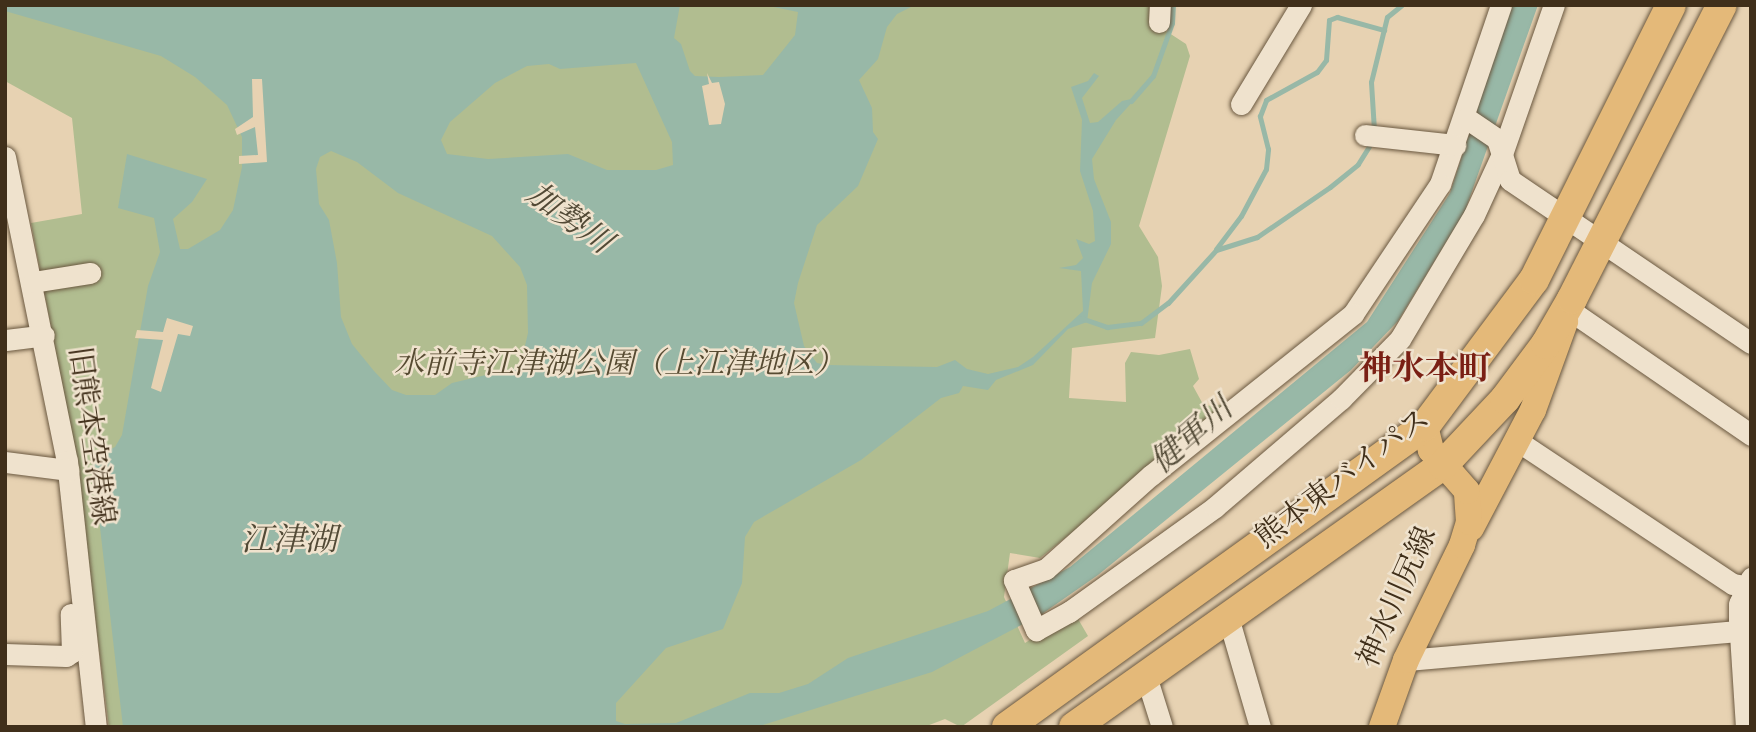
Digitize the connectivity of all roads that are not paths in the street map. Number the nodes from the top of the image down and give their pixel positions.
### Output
1 (1301, 5) edge
2 (1501, 5) edge
3 (1554, 5) edge
4 (1671, 5) edge
5 (1722, 5) edge
6 (1241, 104) dead end
7 (1466, 118) junction
8 (1365, 135) dead end
9 (1455, 145) junction
10 (1499, 146) junction
11 (5, 157) edge
12 (1565, 217) junction
13 (1603, 240) junction
14 (90, 273) dead end
15 (33, 282) junction
16 (1570, 304) junction
17 (44, 335) junction
18 (6, 341) edge
19 (1751, 343) edge
20 (1425, 426) junction
21 (1751, 435) edge
22 (1516, 440) junction
23 (5, 462) edge
24 (1443, 465) junction
25 (68, 470) junction
26 (1462, 545) junction
27 (1749, 584) edge
28 (80, 587) junction
29 (1228, 617) junction
30 (1740, 631) junction
31 (5, 654) edge
32 (1406, 660) junction
33 (1146, 676) junction
34 (1747, 684) edge
35 (96, 727) edge
36 (1007, 727) edge
37 (1074, 727) edge
38 (1162, 727) edge
39 (1260, 727) edge
40 (1382, 727) edge
41 (1746, 727) edge

1 - 6 street
2 - 7 street
3 - 10 street
4 - 12 highway, 熊本東バイパス
5 - 13 highway, 熊本東バイパス
7 - 9 street
7 - 10 street
8 - 9 street
9 - 10 street
10 - 12 street
11 - 15 street, 旧熊本空港線
12 - 13 street
12 - 20 highway, 熊本東バイパス
13 - 16 highway, 熊本東バイパス
13 - 19 street
14 - 15 street
15 - 17 street, 旧熊本空港線
16 - 21 street
16 - 22 main road
16 - 24 highway, 熊本東バイパス
17 - 18 street
17 - 25 street, 旧熊本空港線
20 - 24 main road, 神水川尻線
20 - 36 highway, 熊本東バイパス
22 - 26 main road
22 - 27 street
23 - 25 street
24 - 26 main road, 神水川尻線
24 - 29 highway, 熊本東バイパス
25 - 28 street, 旧熊本空港線
26 - 32 main road, 神水川尻線
27 - 30 street
28 - 31 street
28 - 35 street, 旧熊本空港線
29 - 33 highway, 熊本東バイパス
29 - 39 street
30 - 32 street
30 - 34 street
32 - 40 main road, 神水川尻線
33 - 37 highway, 熊本東バイパス
33 - 38 street
34 - 41 street

